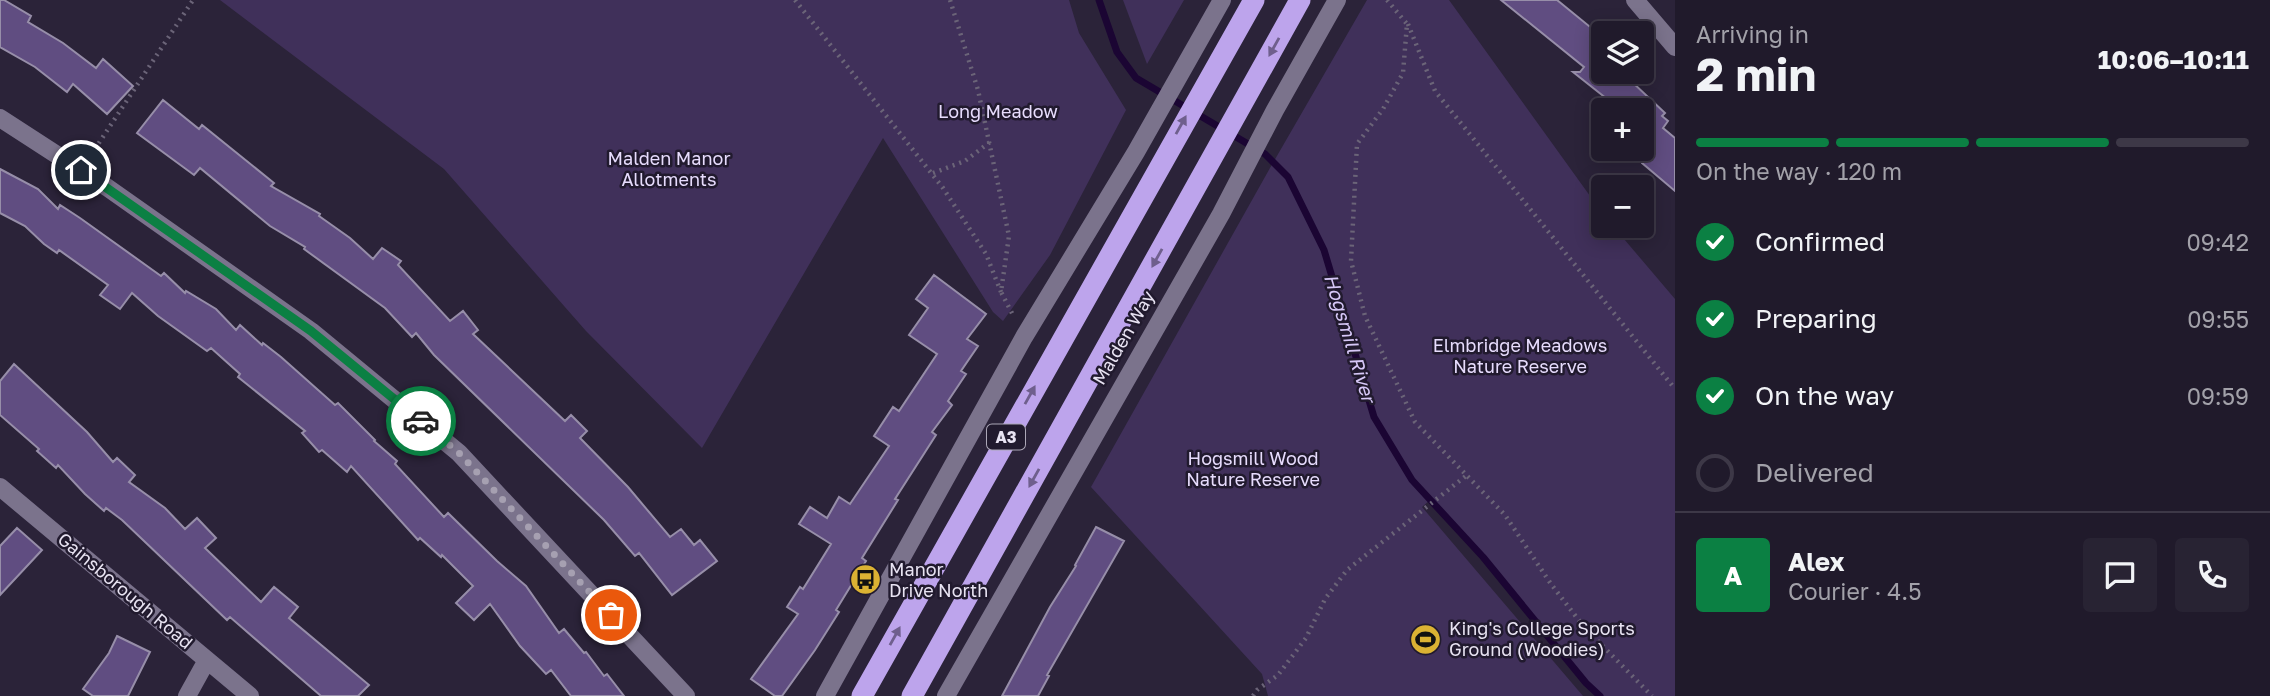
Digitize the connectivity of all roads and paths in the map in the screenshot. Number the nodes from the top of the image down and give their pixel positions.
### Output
1 (193, 0) edge
2 (795, 0) edge
3 (950, 0) edge
4 (1222, 0) edge
5 (1254, 0) edge
6 (1300, 0) edge
7 (1337, 0) edge
8 (1387, 0) edge
9 (1635, 0) edge
10 (1407, 23) junction
11 (1675, 47) edge
12 (0, 118) edge
13 (990, 142) junction
14 (81, 170) junction
15 (933, 173) junction
16 (1001, 292) junction
17 (1024, 337) junction
18 (1675, 389) edge
19 (1468, 475) junction
20 (0, 487) edge
21 (207, 660) junction
22 (187, 696) edge
23 (250, 696) edge
24 (687, 696) edge
25 (825, 696) edge
26 (862, 696) edge
27 (912, 696) edge
28 (946, 696) edge
29 (1253, 696) edge
30 (1652, 696) edge

1 - 14 path
2 - 15 path
3 - 13 path
4 - 17 street
26 -> 5 highway, A3
6 -> 27 highway, Malden Way / A3
7 - 28 street, Malden Way
8 - 10 path
9 - 11 street
10 - 18 path
10 - 19 path
12 - 14 street
13 - 15 path
13 - 16 path
14 - 24 street
15 - 16 path
16 - 17 path
17 - 25 street
19 - 29 path
19 - 30 path
20 - 21 street, Gainsborough Road
21 - 22 street
21 - 23 street, Gainsborough Road

